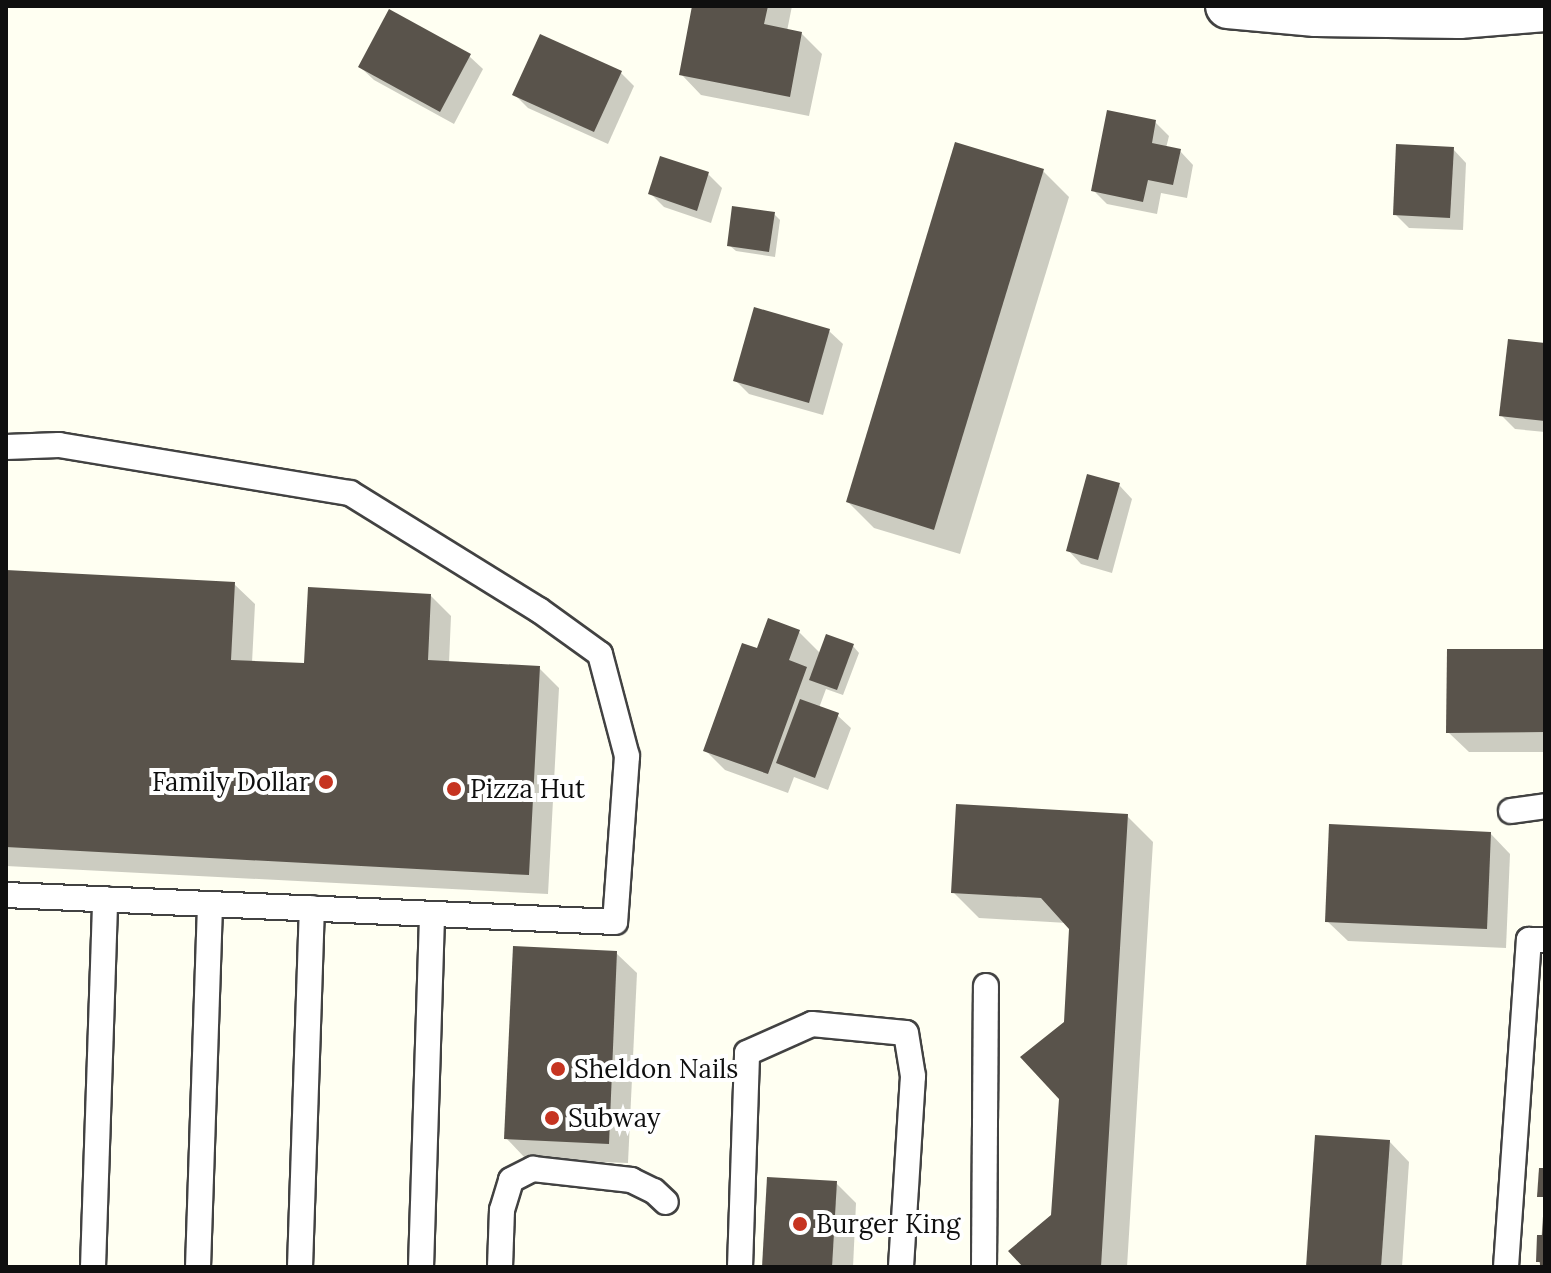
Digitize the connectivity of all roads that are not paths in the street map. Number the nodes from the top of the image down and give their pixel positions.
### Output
1 (1228, 6) edge
2 (1545, 9) edge
3 (6, 447) edge
4 (1545, 806) edge
5 (1511, 811) dead end
6 (6, 895) edge
7 (105, 899) junction
8 (210, 904) junction
9 (312, 908) junction
10 (432, 914) junction
11 (1545, 940) edge
12 (986, 986) dead end
13 (666, 1202) dead end
14 (93, 1267) edge
15 (198, 1267) edge
16 (300, 1267) edge
17 (421, 1267) edge
18 (500, 1267) edge
19 (740, 1267) edge
20 (901, 1267) edge
21 (984, 1267) edge
22 (1506, 1267) edge

1 - 2 street
3 - 10 lane
4 - 5 lane
6 - 7 lane
7 - 8 lane
7 - 14 lane
8 - 9 lane
8 - 15 lane
9 - 10 lane
9 - 16 lane
10 - 17 lane
11 - 22 lane
12 - 21 lane
13 - 18 lane
19 - 20 lane

